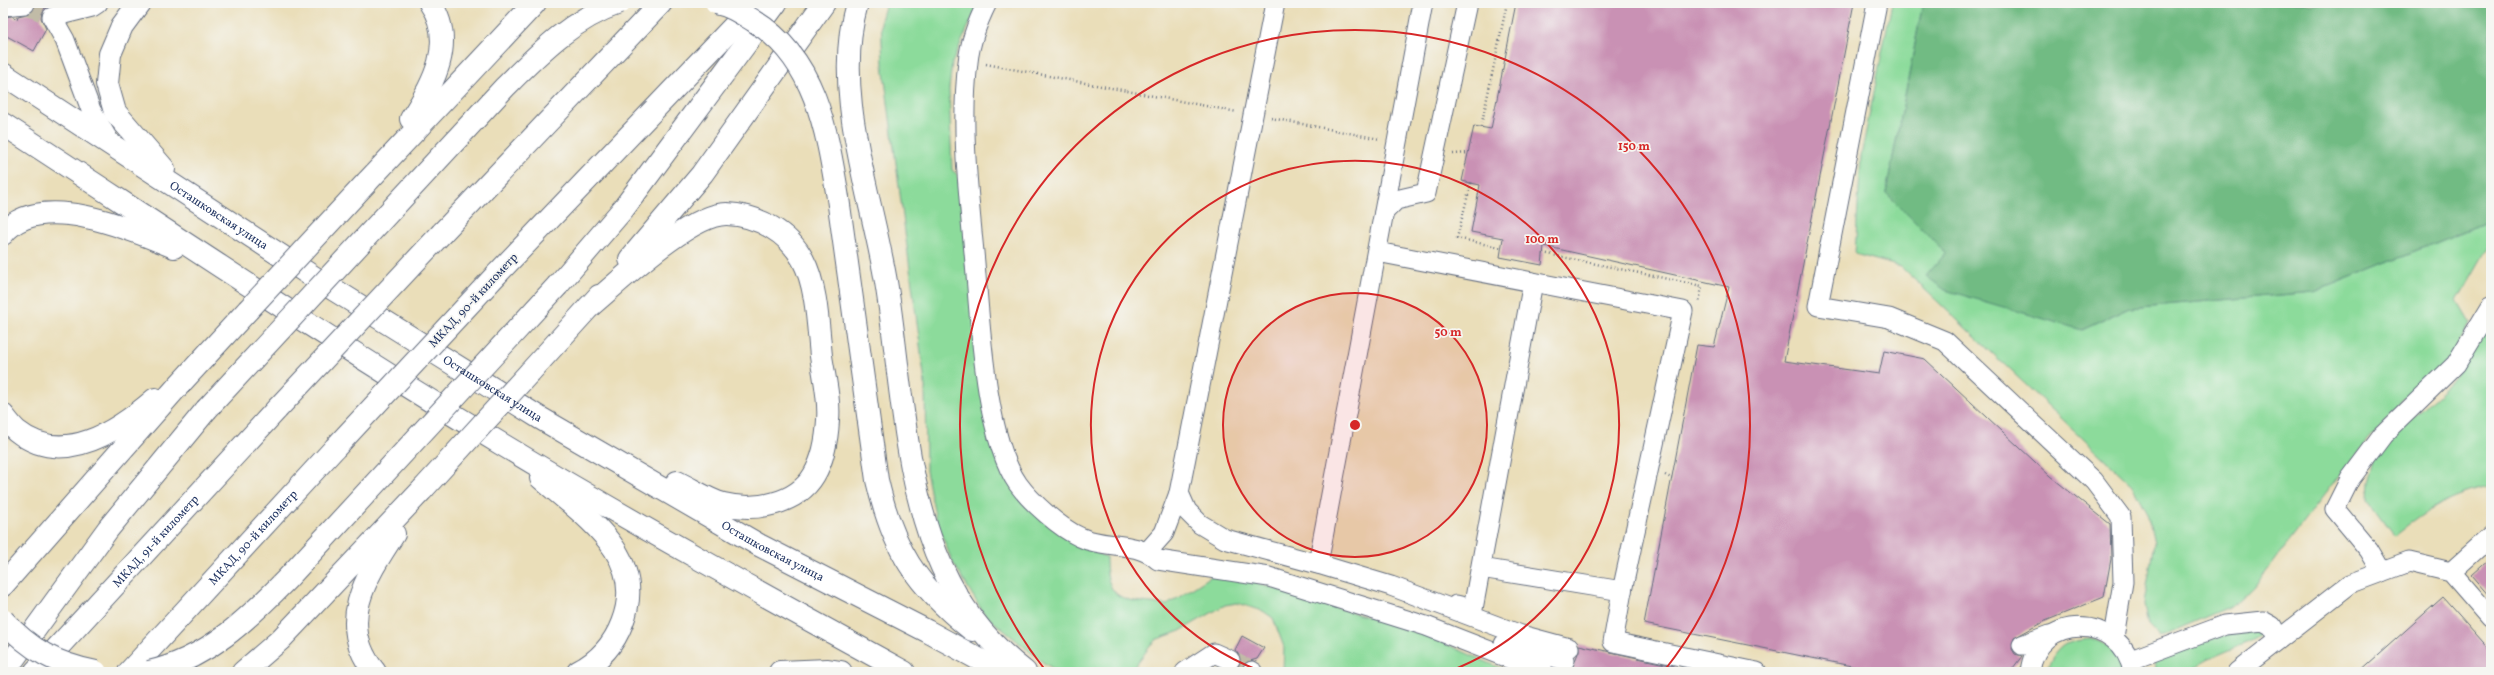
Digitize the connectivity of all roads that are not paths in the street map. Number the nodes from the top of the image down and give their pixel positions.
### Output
1 (98, 3) edge
2 (139, 3) edge
3 (430, 3) edge
4 (535, 3) edge
5 (619, 3) edge
6 (661, 3) edge
7 (716, 3) edge
8 (756, 3) edge
9 (776, 3) edge
10 (824, 3) edge
11 (856, 3) edge
12 (987, 3) edge
13 (1275, 3) edge
14 (1423, 3) edge
15 (1467, 3) edge
16 (1877, 3) edge
17 (25, 4) dead end
18 (3, 6) edge
19 (3, 74) edge
20 (3, 124) edge
21 (111, 144) junction
22 (366, 182) junction
23 (213, 211) junction
24 (1384, 212) junction
25 (3, 234) edge
26 (1377, 252) junction
27 (224, 269) junction
28 (1533, 282) junction
29 (2491, 306) edge
30 (589, 307) junction
31 (176, 384) junction
32 (3, 414) edge
33 (540, 418) junction
34 (502, 444) junction
35 (1179, 493) junction
36 (400, 518) junction
37 (2491, 536) edge
38 (1148, 551) junction
39 (1318, 564) junction
40 (1481, 568) junction
41 (2382, 572) junction
42 (2451, 572) junction
43 (3, 585) edge
44 (1622, 591) junction
45 (1432, 600) junction
46 (2491, 618) edge
47 (3, 620) edge
48 (1426, 626) junction
49 (2058, 632) junction
50 (2114, 637) junction
51 (2279, 639) junction
52 (2022, 645) dead end
53 (1230, 660) tunnel mouth
54 (1003, 664) edge
55 (2132, 666) edge
56 (2027, 669) edge
57 (4, 672) edge
58 (35, 672) edge
59 (96, 672) edge
60 (129, 672) edge
61 (149, 672) edge
62 (243, 672) edge
63 (375, 672) edge
64 (578, 672) edge
65 (780, 672) edge
66 (841, 672) edge
67 (904, 672) edge
68 (1025, 672) edge
69 (1185, 672) edge
70 (1544, 672) edge
71 (1757, 672) edge
72 (2237, 672) edge

1 - 21 street
2 - 23 main road
3 - 22 main road
4 - 22 main road
5 - 57 main road, bridge
6 - 58 main road, МКАД, 91-й километр, bridge
7 - 54 main road, bridge
8 - 60 main road, МКАД, 90-й километр, bridge
9 - 61 main road, bridge
10 - 30 main road
11 - 54 main road
12 - 38 street
13 - 35 street
14 - 24 street
15 - 24 street
16 - 50 street
17 - 18 street
19 - 21 main road, Осташковская улица
20 - 27 main road
21 - 23 main road, Осташковская улица
22 - 31 main road, bridge
23 - 33 main road, Осташковская улица
24 - 26 street
25 - 27 main road
26 - 28 street
26 - 39 street
27 - 34 main road
28 - 40 street
28 - 44 street
29 - 41 street
30 - 33 main road
30 - 36 main road, bridge
31 - 32 main road
31 - 43 main road
33 - 54 main road, Осташковская улица
34 - 64 main road
34 - 67 main road
35 - 38 street
35 - 39 street
36 - 62 main road
36 - 63 main road
37 - 42 street
38 - 48 street
39 - 45 street
40 - 44 street
40 - 45 street
41 - 42 street
41 - 51 street
42 - 46 street
44 - 71 street
45 - 48 street
47 - 59 main road, bridge
48 - 70 street
49 - 50 street
49 - 52 street
49 - 56 street
50 - 55 street
51 - 55 street
51 - 72 street
53 - 69 street
54 - 68 main road
65 - 66 main road

